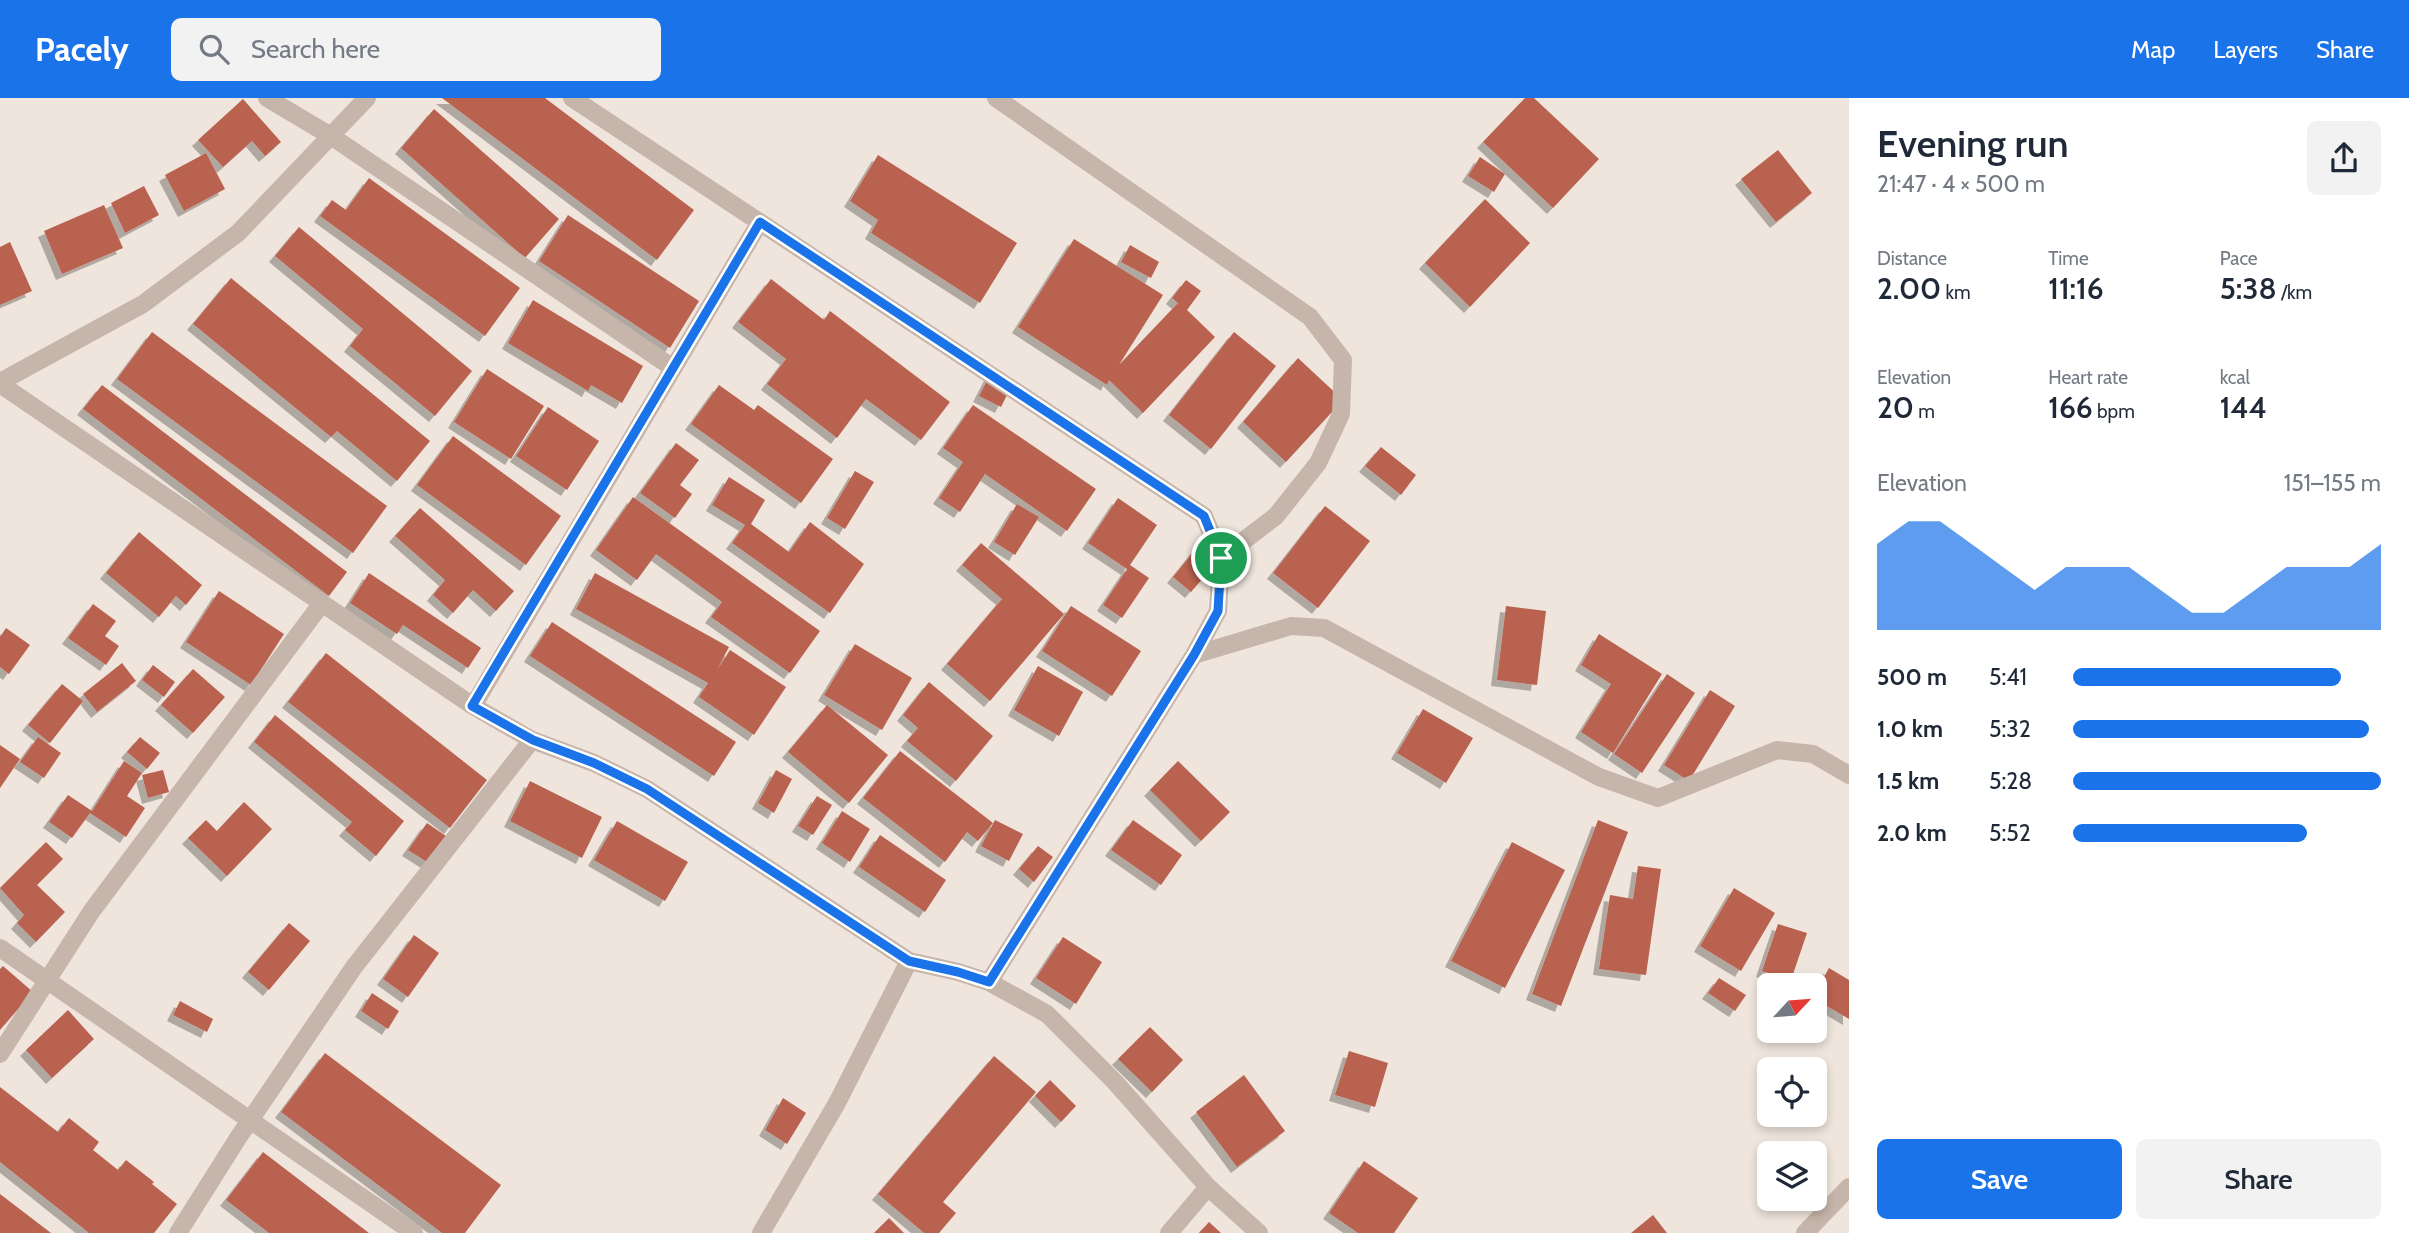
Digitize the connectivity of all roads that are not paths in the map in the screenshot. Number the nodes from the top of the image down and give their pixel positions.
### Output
1 (267, 98) edge
2 (368, 98) edge
3 (572, 98) edge
4 (996, 98) edge
5 (331, 136) junction
6 (760, 222) junction
7 (673, 368) junction
8 (0, 383) edge
9 (1221, 558) junction
10 (322, 603) junction
11 (1194, 655) junction
12 (472, 706) junction
13 (533, 740) junction
14 (1849, 775) edge
15 (0, 948) edge
16 (909, 961) junction
17 (48, 979) junction
18 (989, 982) junction
19 (0, 1054) edge
20 (250, 1120) junction
21 (1208, 1187) junction
22 (1849, 1187) edge
23 (178, 1233) edge
24 (414, 1233) edge
25 (761, 1233) edge
26 (1169, 1233) edge
27 (1259, 1233) edge
28 (1805, 1233) edge

1 - 5 street
2 - 5 street
3 - 6 street
4 - 9 street
5 - 7 street
5 - 8 street
6 - 7 street
6 - 9 street
7 - 12 street
8 - 10 street
9 - 11 street
10 - 12 street
10 - 17 street
11 - 14 street
11 - 18 street
12 - 13 street
13 - 16 street
13 - 20 street
15 - 17 street
16 - 18 street
16 - 25 street
17 - 19 street
17 - 20 street
18 - 21 street
20 - 23 street
20 - 24 street
21 - 26 street
21 - 27 street
22 - 28 street

